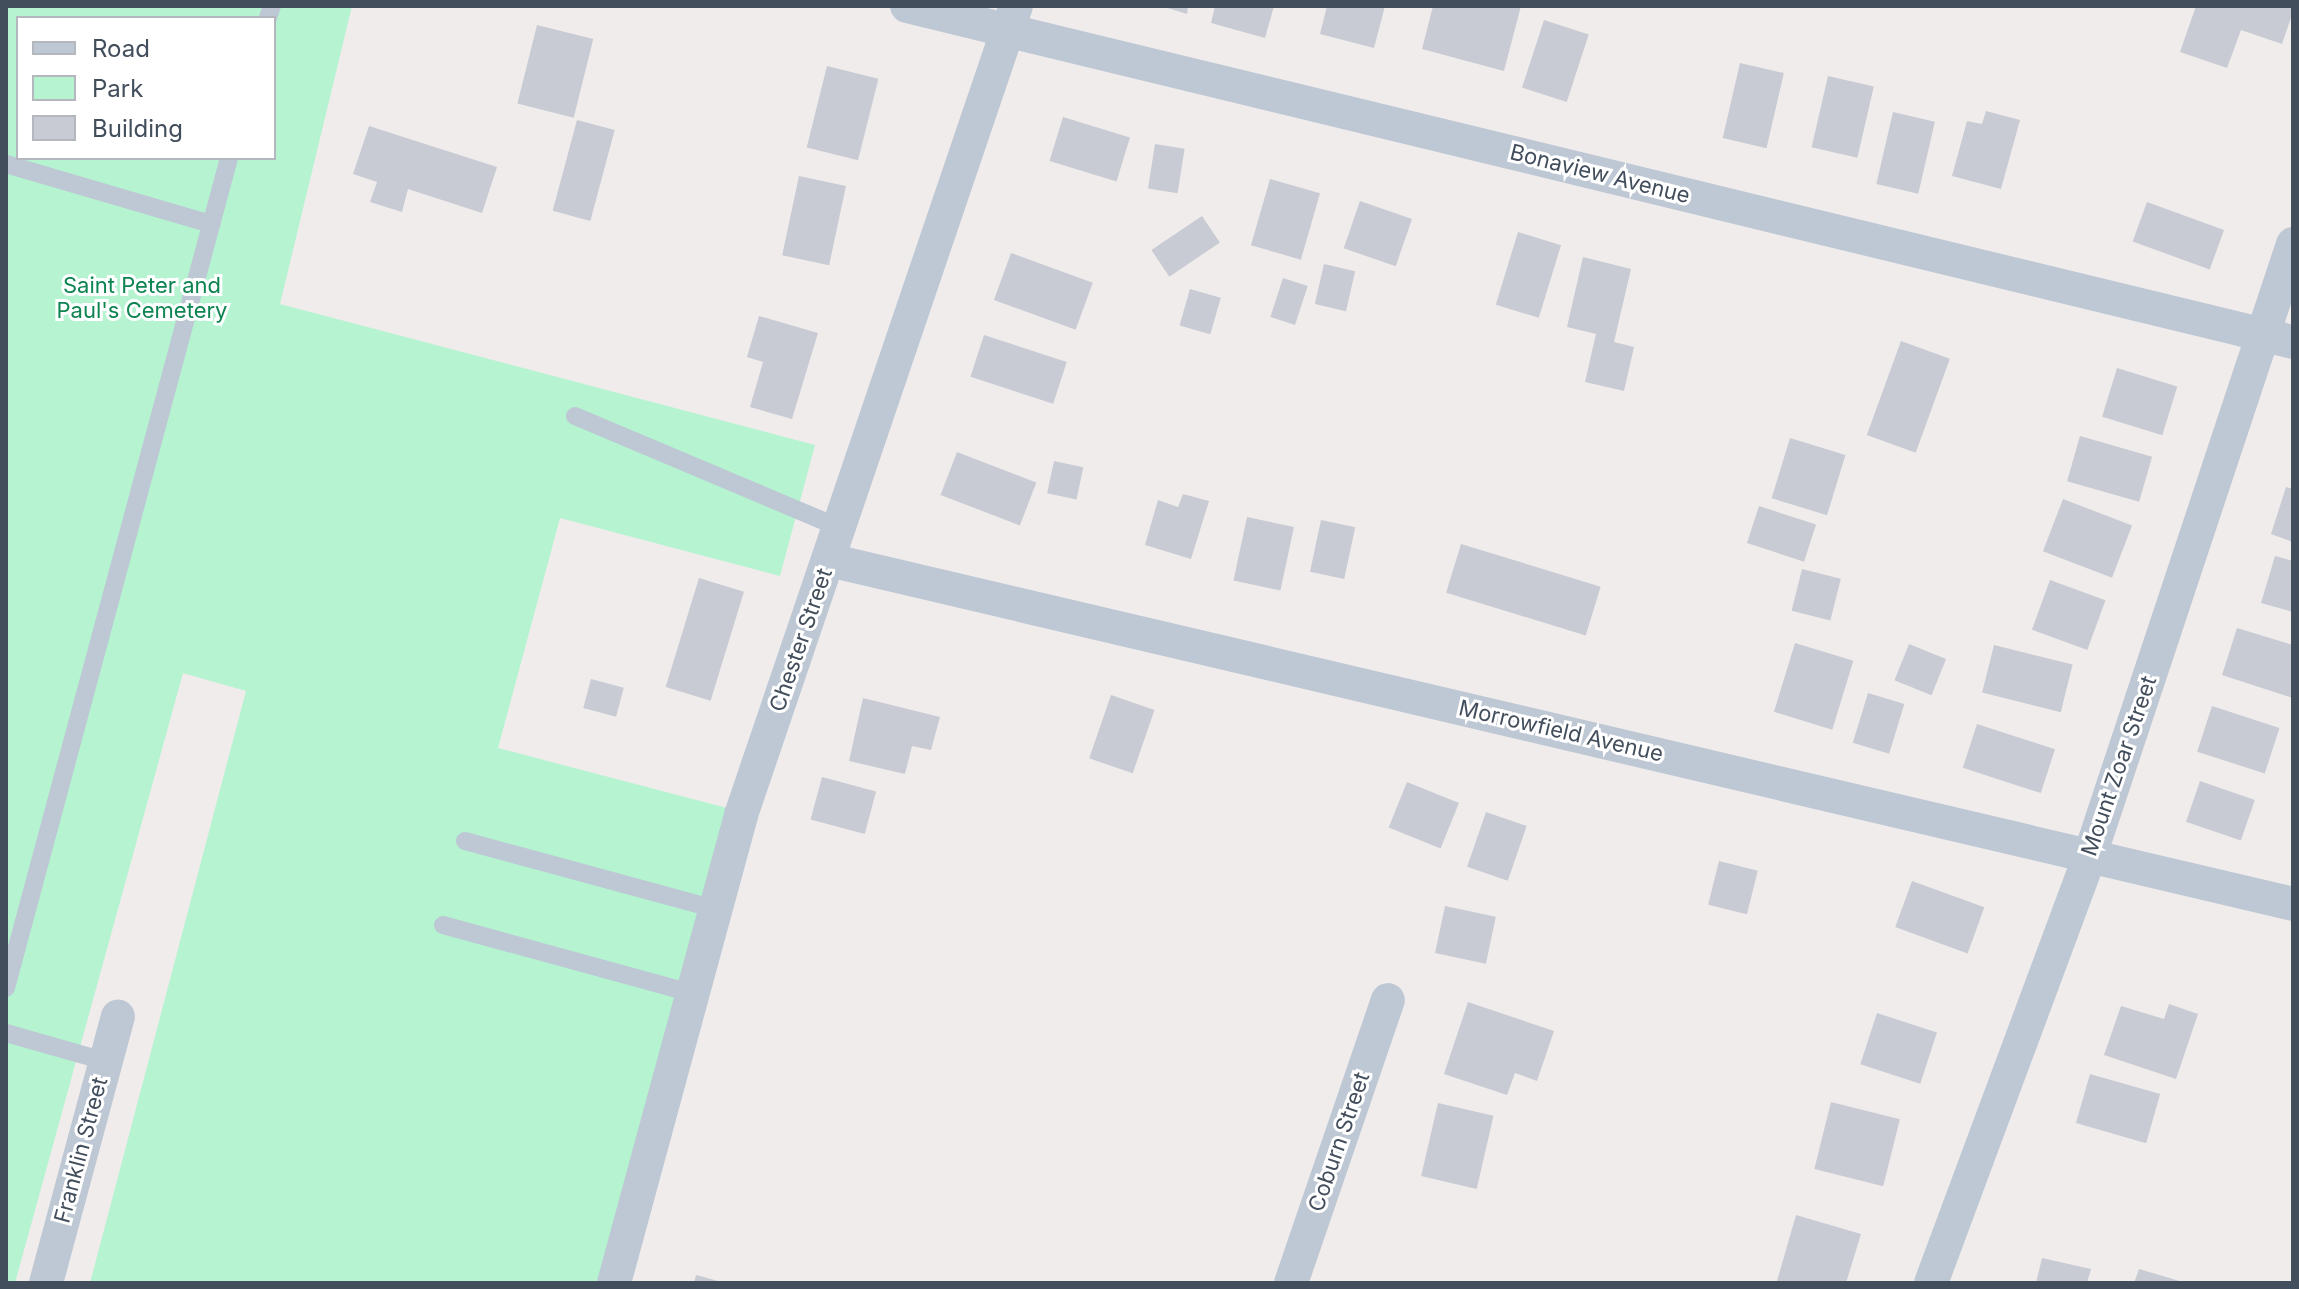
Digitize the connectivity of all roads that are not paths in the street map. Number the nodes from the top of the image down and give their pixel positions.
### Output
1 (907, 6) edge
2 (1012, 18) edge
3 (228, 160) edge
4 (6, 164) edge
5 (211, 224) junction
6 (2293, 244) edge
7 (2278, 338) edge
8 (575, 416) dead end
9 (834, 544) junction
10 (465, 841) dead end
11 (2090, 855) junction
12 (2293, 904) edge
13 (715, 909) junction
14 (443, 925) dead end
15 (6, 988) edge
16 (692, 993) junction
17 (1388, 1000) dead end
18 (118, 1017) dead end
19 (6, 1033) edge
20 (104, 1061) junction
21 (46, 1283) edge
22 (614, 1283) edge
23 (1291, 1283) edge
24 (1931, 1283) edge

1 - 2 street, Bonaview Avenue
2 - 7 street, Bonaview Avenue
2 - 9 street, Chester Street
3 - 5 lane
4 - 5 lane
5 - 15 lane
6 - 7 street, Mount Zoar Street
7 - 11 street, Mount Zoar Street
8 - 9 lane
9 - 11 street, Morrowfield Avenue
9 - 13 street, Chester Street
10 - 13 lane
11 - 12 street, Morrowfield Avenue
11 - 24 street, Mount Zoar Street
13 - 16 street, Chester Street
14 - 16 lane
16 - 22 street, Chester Street
17 - 23 street, Coburn Street
18 - 20 street, Franklin Street
19 - 20 lane
20 - 21 street, Franklin Street

